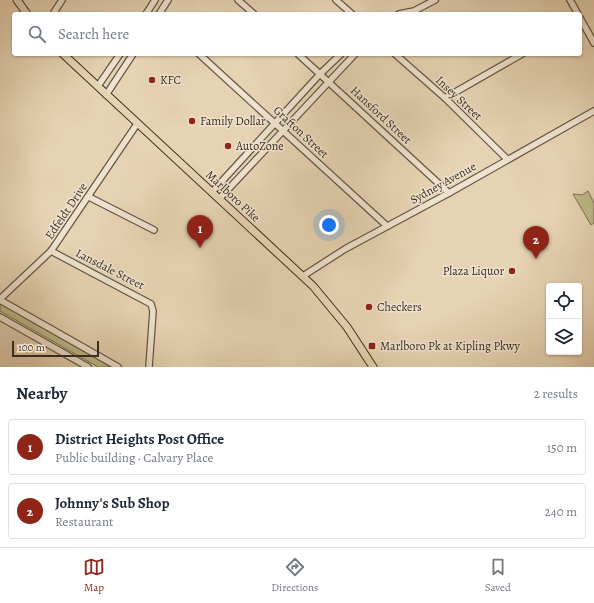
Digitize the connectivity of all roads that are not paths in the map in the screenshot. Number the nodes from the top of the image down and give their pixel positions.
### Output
1 (17, 0) edge
2 (62, 0) edge
3 (155, 0) edge
4 (168, 0) edge
5 (238, 0) edge
6 (336, 0) edge
7 (435, 0) edge
8 (570, 0) edge
9 (26, 12) edge
10 (54, 12) edge
11 (148, 12) edge
12 (160, 12) edge
13 (252, 12) edge
14 (350, 12) edge
15 (415, 12) edge
16 (577, 12) edge
17 (582, 23) edge
18 (594, 43) edge
19 (65, 56) edge
20 (119, 56) edge
21 (132, 56) edge
22 (201, 56) edge
23 (300, 56) edge
24 (339, 56) edge
25 (353, 56) edge
26 (397, 56) edge
27 (518, 56) edge
28 (320, 74) junction
29 (328, 82) junction
30 (98, 86) junction
31 (106, 95) junction
32 (444, 98) junction
33 (594, 111) edge
34 (275, 123) junction
35 (137, 124) junction
36 (283, 130) junction
37 (507, 160) junction
38 (213, 192) junction
39 (449, 193) junction
40 (89, 196) junction
41 (220, 198) junction
42 (387, 226) junction
43 (154, 230) dead end
44 (52, 251) junction
45 (303, 276) junction
46 (0, 300) edge
47 (0, 317) edge
48 (88, 367) edge
49 (118, 367) edge
50 (149, 367) edge
51 (373, 367) edge

1 - 9 main road
2 - 10 street
3 - 11 street
4 - 12 street
5 - 13 street
6 - 14 street
7 - 15 street
8 - 16 street
17 - 18 street
19 - 30 main road, Marlboro Pike
20 - 30 street
21 - 31 street
22 - 34 street, Grafton Street
23 - 28 street, Hansford Street
24 - 28 street
25 - 29 street
26 - 32 street, Insey Street
27 - 32 street
28 - 29 street, Hansford Street
28 - 34 street
29 - 36 street
29 - 39 street, Hansford Street
30 - 31 main road, Marlboro Pike
31 - 35 main road, Marlboro Pike
32 - 37 street, Insey Street
33 - 37 street, Sydney Avenue
34 - 36 street, Grafton Street
34 - 38 street
35 - 38 main road, Marlboro Pike
35 - 40 street, Edfeldt Drive
36 - 41 street
36 - 42 street, Grafton Street
37 - 39 street, Sydney Avenue
38 - 41 main road, Marlboro Pike
39 - 42 street, Sydney Avenue
40 - 43 street
40 - 44 street, Edfeldt Drive
41 - 45 main road, Marlboro Pike
42 - 45 street, Sydney Avenue
44 - 46 street, Edfeldt Drive
44 - 50 street, Lansdale Street
45 - 51 main road, Marlboro Pike
46 - 49 street
47 - 48 street

